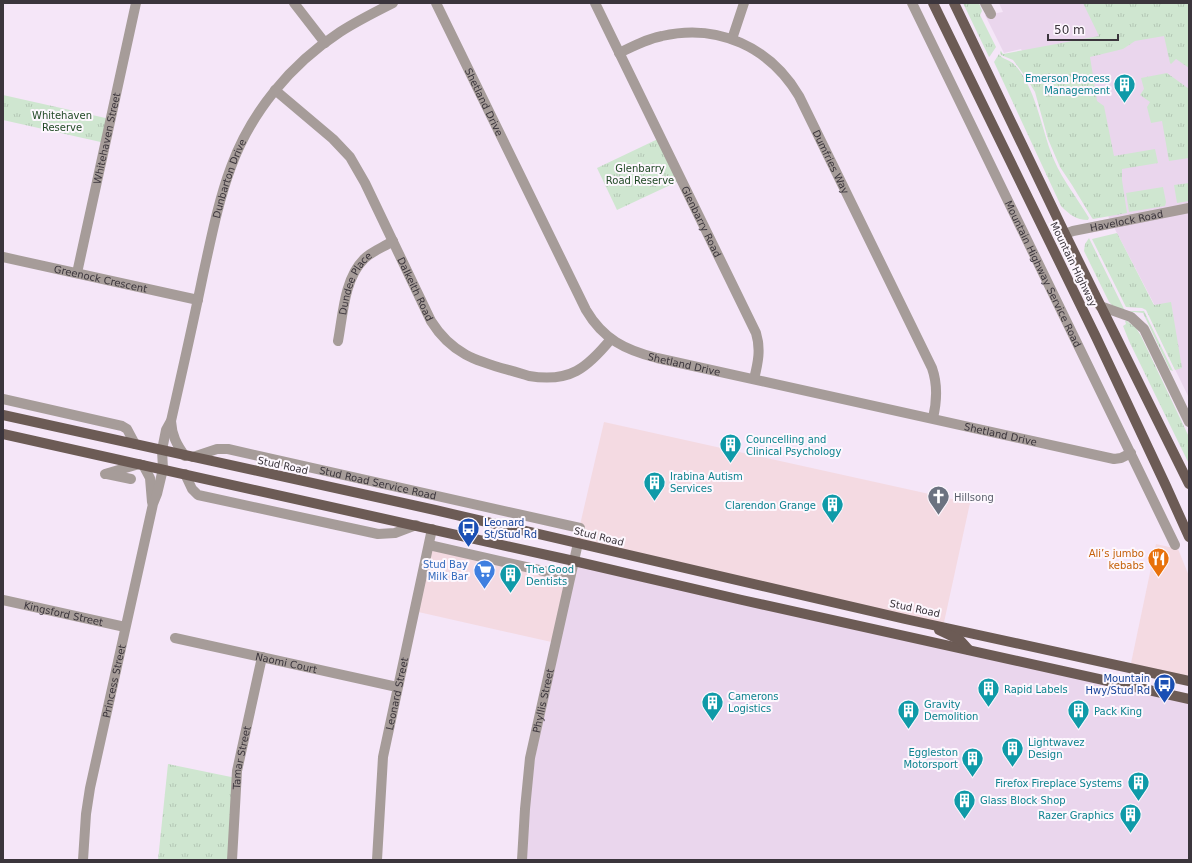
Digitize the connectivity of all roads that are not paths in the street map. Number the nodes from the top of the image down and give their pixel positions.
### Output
1 (136, 3) edge
2 (294, 3) edge
3 (393, 3) edge
4 (436, 3) edge
5 (595, 3) edge
6 (744, 3) edge
7 (912, 3) edge
8 (933, 3) edge
9 (954, 3) edge
10 (985, 3) edge
11 (991, 14) dead end
12 (732, 39) junction
13 (325, 43) junction
14 (619, 53) junction
15 (275, 90) junction
16 (1189, 208) edge
17 (1065, 234) junction
18 (393, 241) junction
19 (1049, 242) junction
20 (3, 257) edge
21 (77, 273) junction
22 (198, 300) junction
23 (1100, 306) junction
24 (611, 339) junction
25 (338, 341) dead end
26 (754, 379) junction
27 (3, 399) edge
28 (3, 415) edge
29 (933, 418) junction
30 (171, 421) junction
31 (1189, 422) edge
32 (3, 434) edge
33 (135, 444) junction
34 (162, 450) junction
35 (1131, 453) junction
36 (189, 456) junction
37 (141, 464) junction
38 (164, 469) junction
39 (186, 474) junction
40 (131, 479) dead end
41 (1189, 484) edge
42 (153, 504) junction
43 (564, 524) junction
44 (416, 525) junction
45 (580, 528) dead end
46 (432, 529) junction
47 (1189, 537) edge
48 (575, 542) junction
49 (1176, 545) dead end
50 (429, 546) junction
51 (649, 560) junction
52 (574, 561) junction
53 (699, 572) junction
54 (570, 577) junction
55 (645, 577) junction
56 (695, 589) junction
57 (3, 600) edge
58 (915, 621) junction
59 (125, 626) junction
60 (175, 638) dead end
61 (969, 650) junction
62 (262, 657) junction
63 (1106, 663) junction
64 (1169, 676) junction
65 (1189, 676) edge
66 (1189, 681) edge
67 (1126, 685) junction
68 (397, 687) junction
69 (1189, 699) edge
70 (83, 860) edge
71 (232, 860) edge
72 (377, 860) edge
73 (522, 860) edge

1 - 21 street, Whitehaven Street
2 - 13 street
3 - 13 street, Dunbarton Drive
4 - 24 street, Shetland Drive
5 - 14 street, Glenbarry Road
6 - 12 street
7 - 35 street, Mountain Highway Service Road
8 - 19 main road, Mountain Highway
9 - 17 main road, Mountain Highway
10 - 11 street
12 - 14 street, Dumfries Way
12 - 29 street, Dumfries Way
13 - 15 street, Dunbarton Drive
14 - 26 street, Glenbarry Road
15 - 18 street, Dalkeith Road
15 - 22 street, Dunbarton Drive
16 - 17 street, Havelock Road
17 - 19 main road
17 - 23 main road, Mountain Highway
18 - 24 street, Dalkeith Road
18 - 25 street, Dundee Place
19 - 47 main road, Mountain Highway
20 - 21 street, Greenock Crescent
21 - 22 street, Greenock Crescent
22 - 30 street, Dunbarton Drive
23 - 31 street
23 - 41 main road, Mountain Highway
24 - 26 street, Shetland Drive
26 - 29 street, Shetland Drive
27 - 33 street
28 - 33 main road, Stud Road
29 - 35 street, Shetland Drive
30 - 34 street, Dunbarton Drive
30 - 36 street, Dunbarton Drive
32 - 37 main road
33 - 34 main road, Stud Road
34 - 36 main road, Stud Road
34 - 38 street, Dunbarton Drive
35 - 49 street, Mountain Highway Service Road
36 - 43 street, Stud Road Service Road
36 - 48 main road, Stud Road
37 - 38 main road
37 - 40 street
37 - 42 street, Princess Street
38 - 39 main road
38 - 42 street, Princess Street
39 - 44 main road
39 - 44 street
42 - 59 street, Princess Street
43 - 45 street, Stud Road Service Road
43 - 48 street
44 - 46 main road
46 - 50 street, Leonard Street
46 - 52 main road
48 - 51 main road, Stud Road
48 - 52 street, Phyllis Street
50 - 54 street
50 - 68 street, Leonard Street
51 - 53 main road, Stud Road
51 - 55 main road
52 - 54 street, Phyllis Street
52 - 55 main road
53 - 56 main road
53 - 58 main road, Stud Road
54 - 73 street, Phyllis Street
55 - 56 main road
56 - 61 main road
57 - 59 street, Kingsford Street
58 - 61 main road
58 - 63 main road, Stud Road
59 - 70 street, Princess Street
60 - 62 street, Naomi Court
61 - 67 main road
62 - 68 street, Naomi Court
62 - 71 street, Tamar Street
63 - 64 main road, Stud Road
63 - 67 main road
64 - 65 main road
64 - 66 main road, Stud Road
67 - 69 main road
68 - 72 street, Leonard Street

